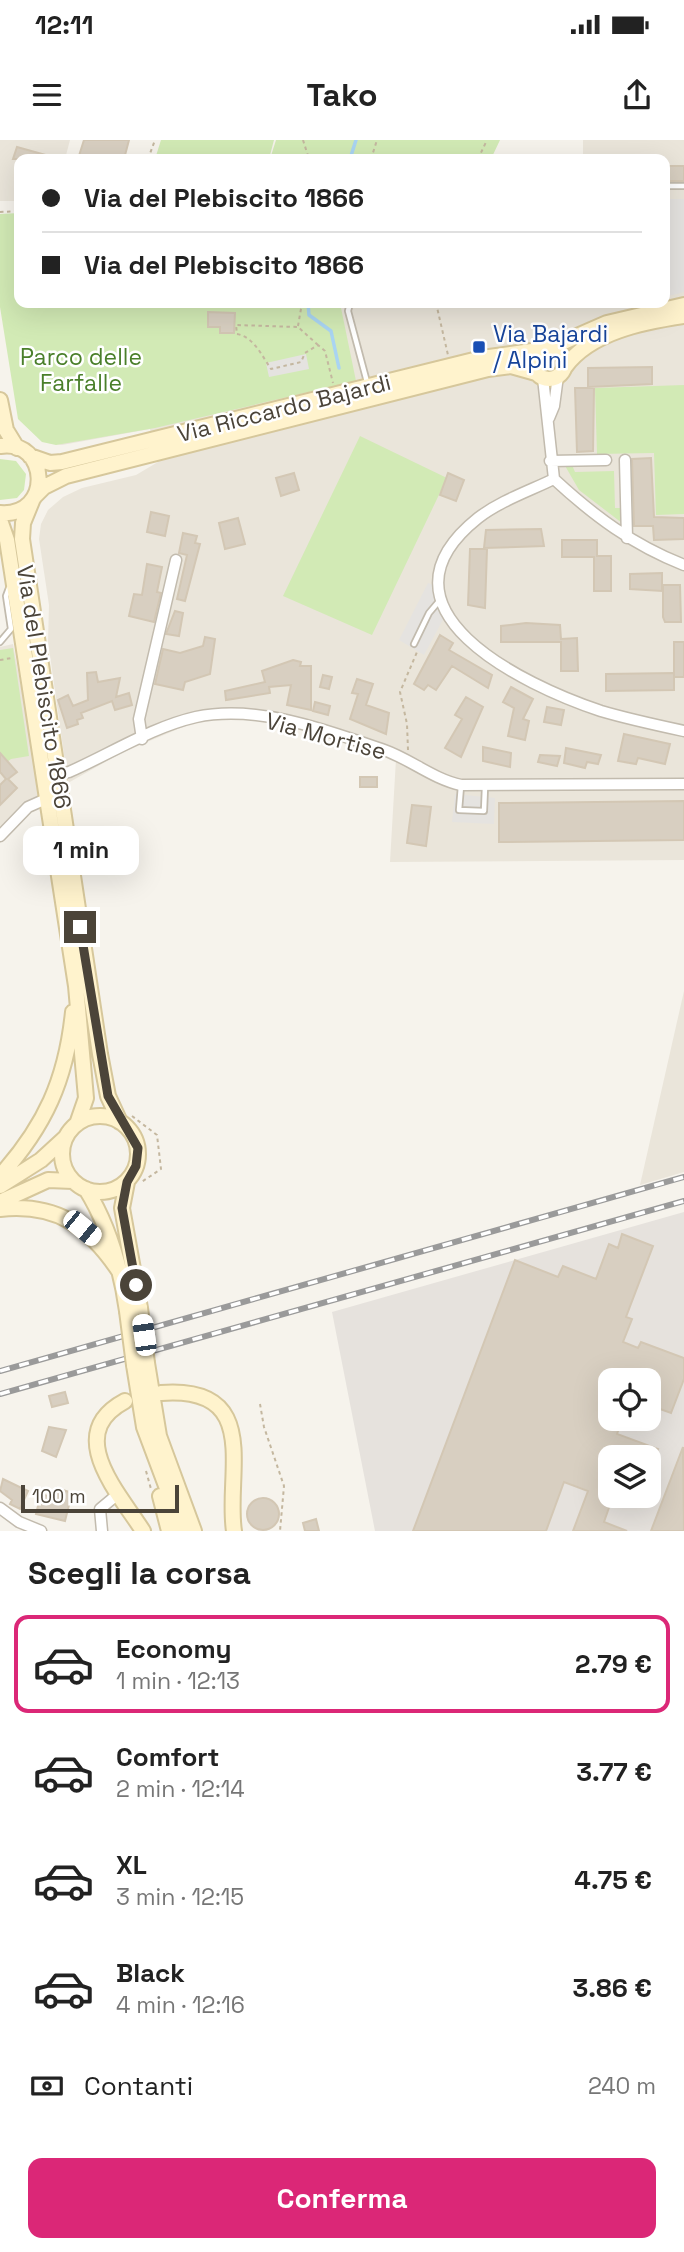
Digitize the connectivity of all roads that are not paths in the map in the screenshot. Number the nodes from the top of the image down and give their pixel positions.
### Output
1 (349, 308) edge
2 (661, 308) edge
3 (684, 316) edge
4 (545, 348) junction
5 (562, 372) junction
6 (539, 375) junction
7 (368, 387) junction
8 (0, 400) edge
9 (549, 418) junction
10 (0, 446) edge
11 (17, 448) junction
12 (30, 456) junction
13 (606, 460) dead end
14 (625, 460) dead end
15 (550, 461) junction
16 (554, 479) junction
17 (33, 498) junction
18 (0, 513) edge
19 (0, 520) edge
20 (626, 538) junction
21 (176, 560) dead end
22 (684, 565) edge
23 (13, 581) junction
24 (440, 600) junction
25 (0, 642) edge
26 (414, 644) dead end
27 (684, 731) edge
28 (142, 738) junction
29 (57, 775) junction
30 (684, 784) edge
31 (461, 786) junction
32 (485, 787) junction
33 (46, 799) junction
34 (0, 836) edge
35 (76, 986) junction
36 (124, 1117) junction
37 (77, 1124) junction
38 (66, 1137) junction
39 (0, 1176) edge
40 (73, 1181) junction
41 (132, 1184) junction
42 (0, 1186) edge
43 (86, 1189) junction
44 (0, 1202) edge
45 (0, 1209) edge
46 (119, 1271) junction
47 (134, 1310) junction
48 (141, 1364) junction
49 (162, 1393) dead end
50 (125, 1401) dead end
51 (144, 1427) junction
52 (118, 1494) junction
53 (0, 1508) edge
54 (36, 1530) edge
55 (102, 1531) edge
56 (143, 1531) edge
57 (170, 1531) edge
58 (183, 1531) edge
59 (195, 1531) edge
60 (234, 1531) edge

1 - 7 lane
2 - 4 main road, Via Riccardo Bajardi
3 - 5 main road
4 - 5 main road
4 - 6 main road
4 - 7 main road, Via Riccardo Bajardi
5 - 6 main road, Via Riccardo Bajardi
5 - 9 street
6 - 9 street
6 - 17 main road, Via Riccardo Bajardi
7 - 12 main road, Via Riccardo Bajardi
8 - 11 main road
9 - 15 street
10 - 11 main road
11 - 12 main road
12 - 17 main road, Via del Plebiscito 1866
13 - 15 street
14 - 20 street
15 - 16 street
16 - 20 street
16 - 24 street
17 - 18 main road, Via Riccardo Bajardi
17 - 29 main road, Via del Plebiscito 1866
19 - 23 main road, Via del Plebiscito 1866
20 - 22 street
21 - 28 street
23 - 25 lane
23 - 33 main road, Via del Plebiscito 1866
24 - 26 lane
24 - 27 street
28 - 29 street, Via Mortise
28 - 31 street, Via Mortise
29 - 36 main road, Via del Plebiscito 1866
30 - 32 street, Via Mortise
31 - 32 street, Via Mortise
31 - 32 lane
33 - 34 street
33 - 35 main road, Via del Plebiscito 1866
35 - 37 main road, Via del Plebiscito 1866
35 - 39 main road
36 - 37 main road
36 - 41 main road
37 - 38 main road
38 - 40 main road
38 - 42 main road
40 - 43 main road
40 - 44 main road
41 - 43 main road
41 - 47 main road
43 - 46 main road
45 - 46 main road
46 - 47 main road
47 - 48 main road, bridge
48 - 51 main road
48 - 59 main road
49 - 60 main road
50 - 52 main road
51 - 57 main road
51 - 58 main road
52 - 55 street
52 - 56 main road
53 - 54 street

